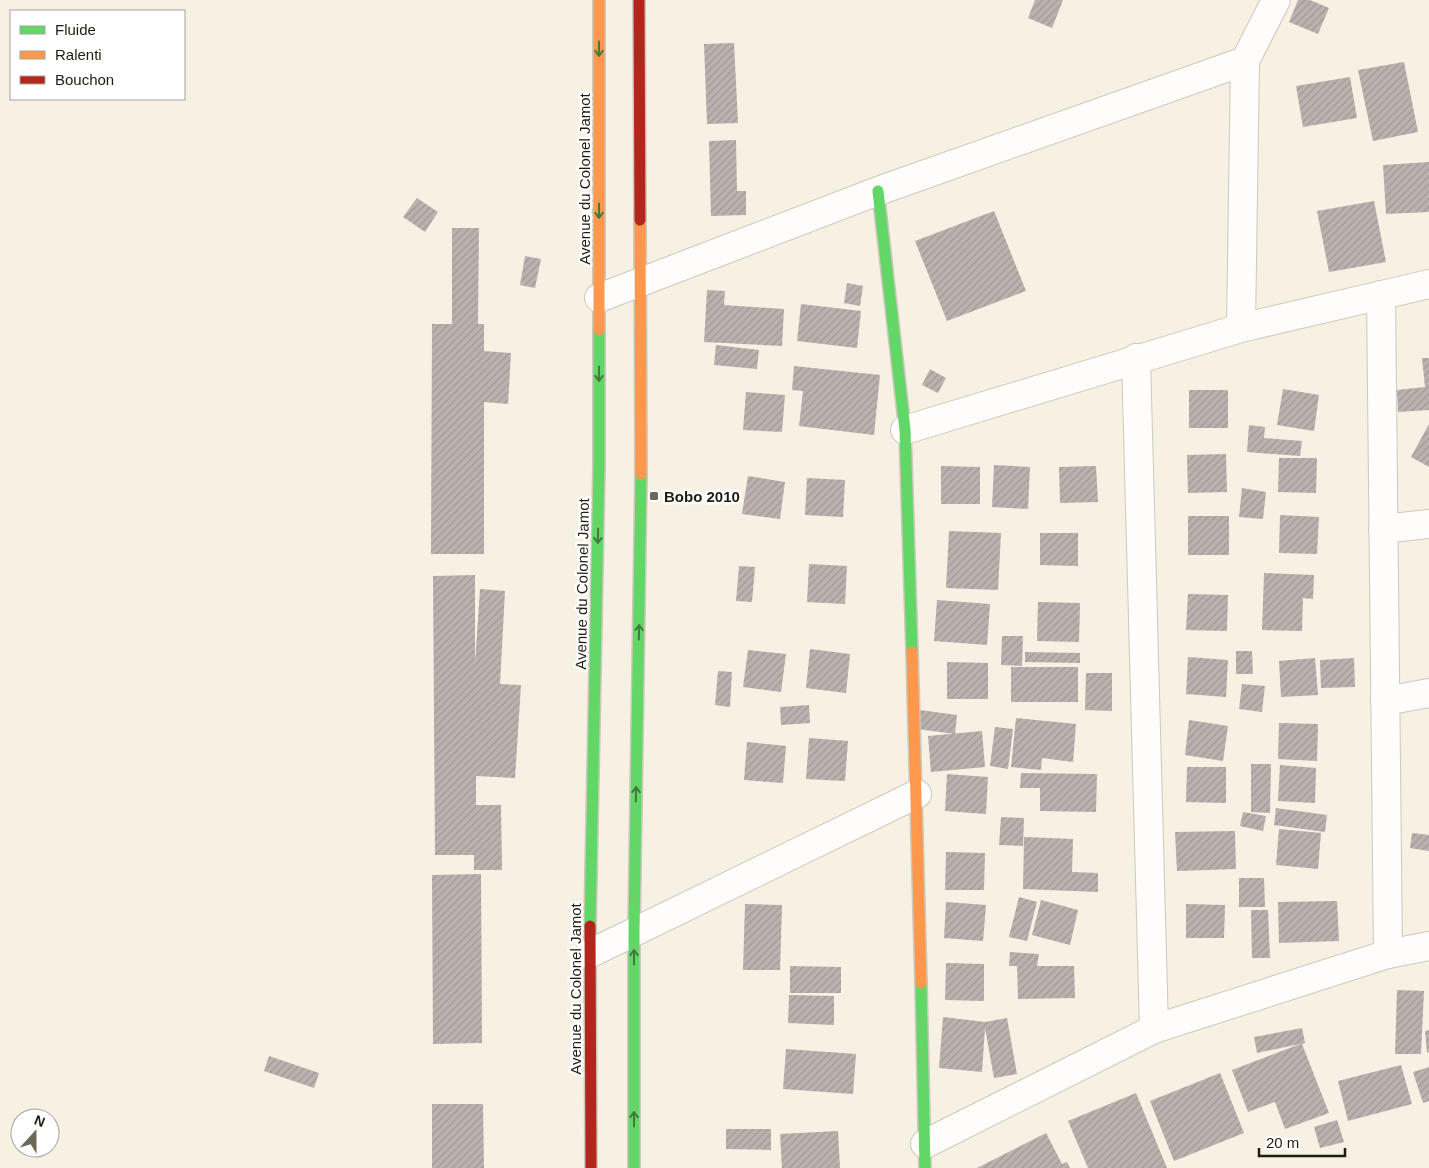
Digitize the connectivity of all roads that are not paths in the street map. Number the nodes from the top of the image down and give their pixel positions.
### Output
1 (599, 0) edge
2 (639, 0) edge
3 (1276, 0) edge
4 (1245, 61) junction
5 (878, 191) junction
6 (640, 284) junction
7 (1429, 284) edge
8 (1381, 294) junction
9 (599, 298) junction
10 (1241, 328) junction
11 (1136, 358) junction
12 (905, 430) junction
13 (1429, 524) edge
14 (1383, 529) junction
15 (1429, 693) edge
16 (1385, 701) junction
17 (917, 794) junction
18 (634, 932) junction
19 (1429, 946) edge
20 (589, 954) junction
21 (1388, 954) junction
22 (1154, 1029) junction
23 (925, 1156) edge
24 (590, 1168) edge
25 (634, 1168) edge

1 -> 9 main road, Avenue du Colonel Jamot
2 - 6 main road
3 - 4 street
4 - 5 street
4 - 10 street
5 - 6 street
5 - 12 main road
6 - 9 street
18 -> 6 main road
7 - 8 street
8 - 10 street
8 - 14 street
9 -> 20 main road, Avenue du Colonel Jamot
10 - 11 street
11 - 12 street
11 - 22 street
12 - 17 main road
13 - 14 street
14 - 16 street
15 - 16 street
16 - 21 street
17 - 18 street
17 - 23 main road
18 - 20 street
25 -> 18 main road
19 - 21 street
20 - 24 main road, Avenue du Colonel Jamot
21 - 22 street
22 - 23 street

